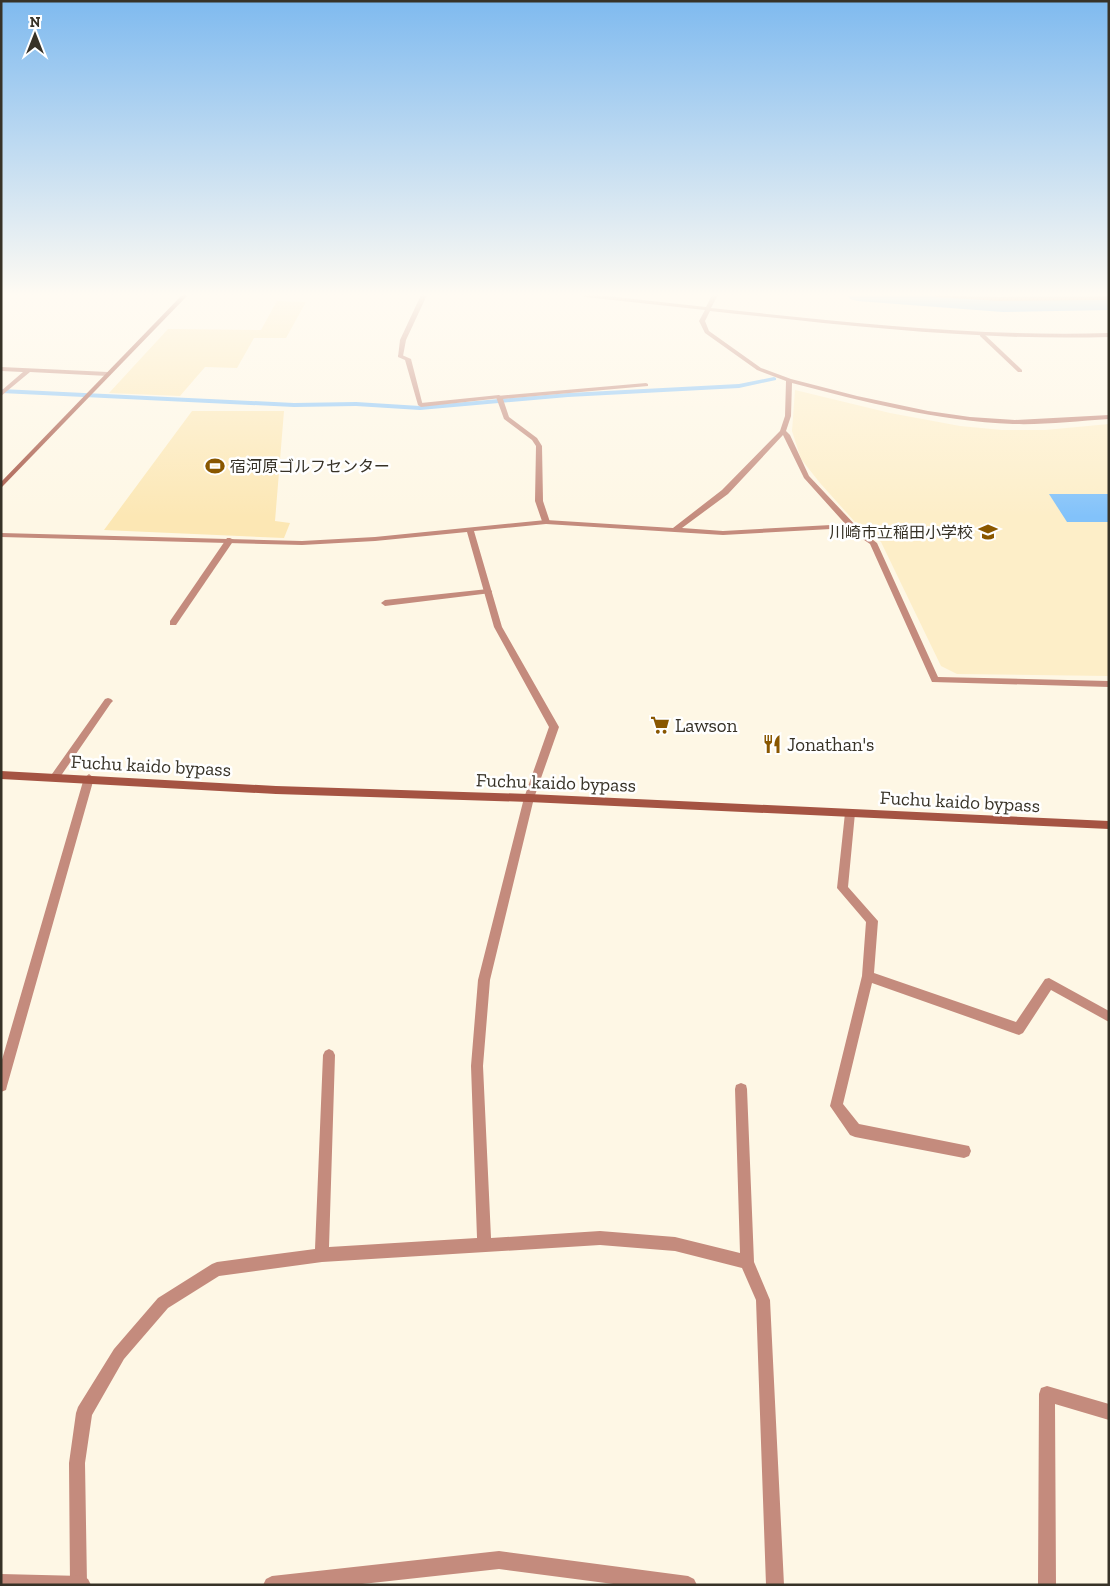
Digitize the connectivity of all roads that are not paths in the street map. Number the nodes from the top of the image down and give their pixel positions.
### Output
1 (1, 369) edge
2 (113, 369) edge
3 (411, 369) edge
4 (759, 369) edge
5 (29, 370) junction
6 (108, 374) junction
7 (789, 380) junction
8 (646, 385) dead end
9 (1, 394) edge
10 (499, 397) junction
11 (1109, 417) edge
12 (783, 432) junction
13 (1, 486) edge
14 (546, 522) junction
15 (470, 529) junction
16 (856, 530) junction
17 (673, 531) junction
18 (1, 534) edge
19 (230, 540) junction
20 (488, 591) junction
21 (384, 603) dead end
22 (173, 623) dead end
23 (1109, 684) edge
24 (108, 701) dead end
25 (1, 775) edge
26 (55, 777) junction
27 (89, 778) junction
28 (529, 798) junction
29 (850, 813) junction
30 (1109, 825) edge
31 (868, 976) junction
32 (1109, 1017) edge
33 (329, 1054) dead end
34 (1, 1086) edge
35 (741, 1089) dead end
36 (964, 1151) dead end
37 (484, 1244) junction
38 (322, 1255) junction
39 (747, 1262) junction
40 (1109, 1412) edge
41 (1, 1583) edge
42 (80, 1584) edge
43 (272, 1585) edge
44 (688, 1585) edge
45 (775, 1585) edge
46 (1047, 1585) edge

1 - 5 street
2 - 6 street
3 - 10 street
4 - 7 street
5 - 6 street
5 - 9 street
6 - 13 street
7 - 11 street
7 - 12 street
8 - 10 street
10 - 14 street
12 - 16 street
12 - 17 street
14 - 15 street
14 - 17 street
15 - 19 street
15 - 20 street
16 - 17 street
16 - 23 street
18 - 19 street
19 - 22 street
20 - 21 street
20 - 28 street
24 - 26 street
25 - 26 street, Fuchu kaido bypass
26 - 27 street, Fuchu kaido bypass
27 - 28 street, Fuchu kaido bypass
27 - 34 street
28 - 29 street, Fuchu kaido bypass
28 - 37 street
29 - 30 street, Fuchu kaido bypass
29 - 31 street
31 - 32 street
31 - 36 street
33 - 38 street
35 - 39 street
37 - 38 street
37 - 39 street
38 - 42 street
39 - 45 street
40 - 46 street
41 - 42 street
43 - 44 street

